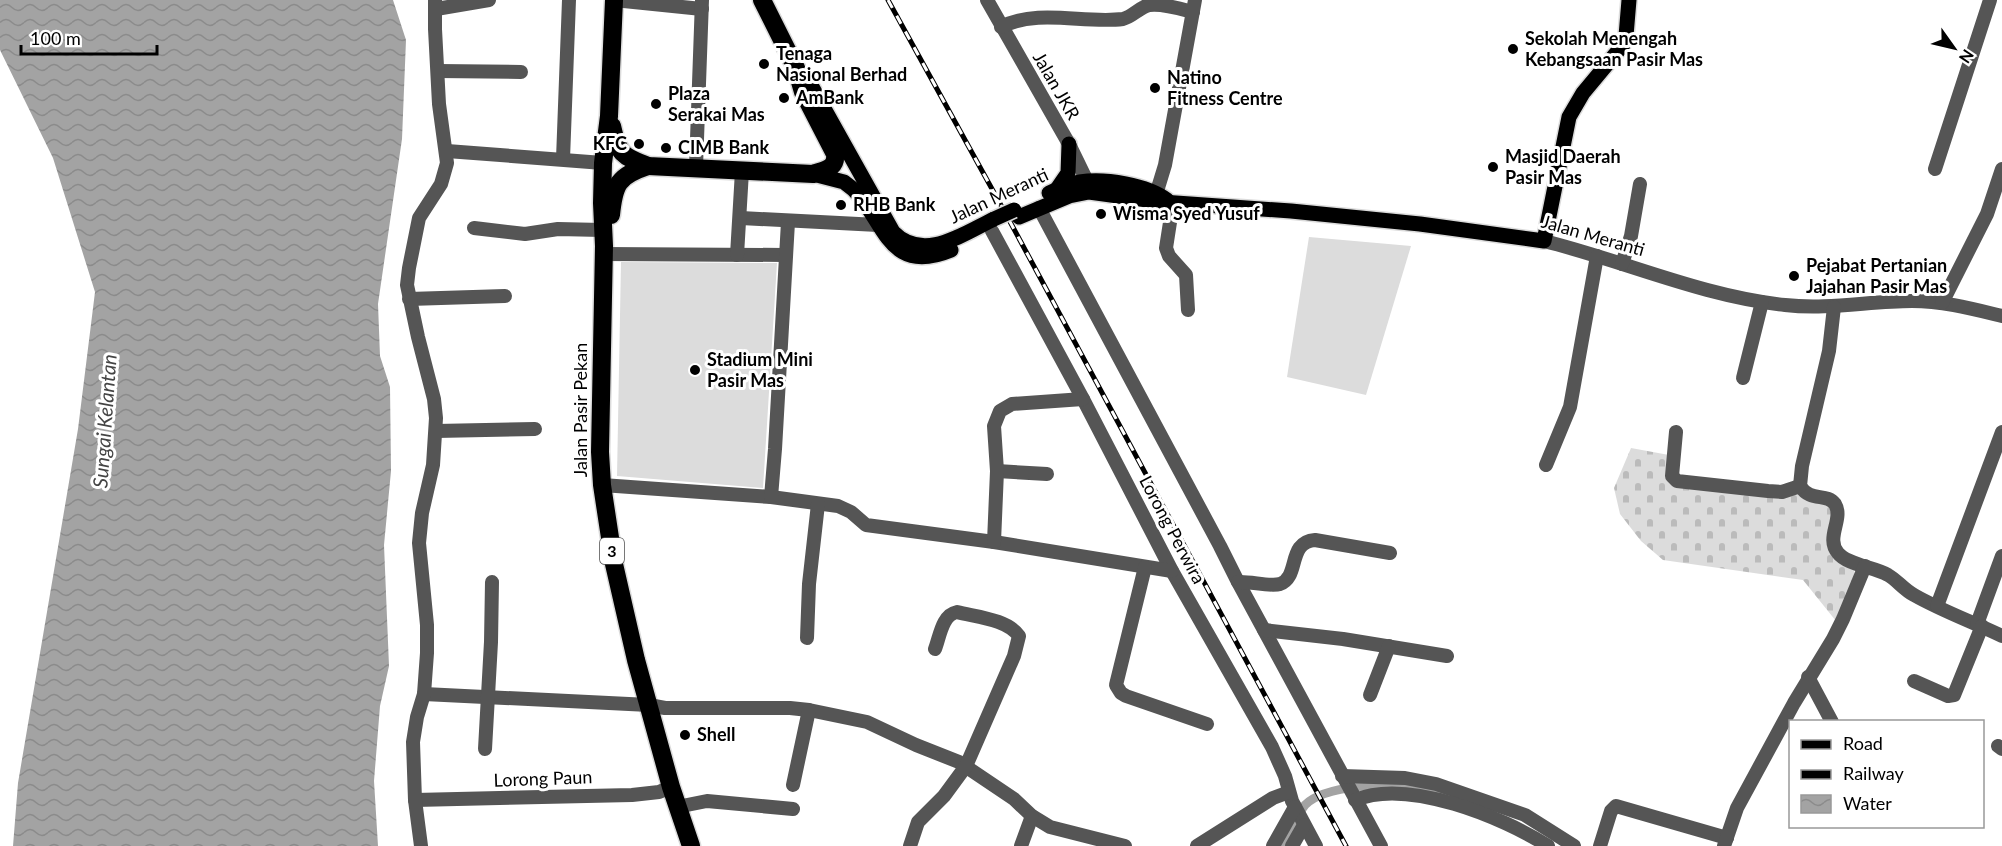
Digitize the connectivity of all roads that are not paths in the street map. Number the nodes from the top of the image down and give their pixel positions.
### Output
1 (482, 0) edge
2 (569, 0) edge
3 (614, 0) edge
4 (762, 0) edge
5 (987, 0) edge
6 (1629, 0) edge
7 (1990, 0) edge
8 (436, 4) edge
9 (702, 5) edge
10 (1194, 6) edge
11 (1001, 27) junction
12 (796, 68) junction
13 (438, 71) junction
14 (521, 72) dead end
15 (609, 116) junction
16 (1069, 144) junction
17 (838, 147) junction
18 (447, 151) junction
19 (563, 159) junction
20 (603, 163) junction
21 (648, 166) junction
22 (696, 167) junction
23 (2002, 169) edge
24 (1935, 170) dead end
25 (742, 171) junction
26 (813, 174) junction
27 (1640, 184) dead end
28 (1088, 187) junction
29 (1057, 189) junction
30 (1164, 200) junction
31 (1039, 208) junction
32 (1017, 213) junction
33 (741, 218) junction
34 (788, 222) junction
35 (878, 225) junction
36 (995, 226) junction
37 (474, 228) dead end
38 (1544, 241) junction
39 (603, 243) junction
40 (922, 252) junction
41 (737, 255) junction
42 (785, 255) junction
43 (1597, 256) junction
44 (1622, 264) junction
45 (505, 296) dead end
46 (409, 299) junction
47 (1762, 302) junction
48 (1942, 303) junction
49 (1834, 307) junction
50 (1188, 310) dead end
51 (2002, 316) edge
52 (1743, 378) dead end
53 (1083, 399) junction
54 (535, 429) dead end
55 (436, 431) junction
56 (1676, 432) dead end
57 (2002, 432) edge
58 (1546, 465) dead end
59 (997, 471) junction
60 (1047, 474) dead end
61 (602, 485) junction
62 (1800, 486) junction
63 (771, 497) junction
64 (818, 504) junction
65 (994, 542) junction
66 (1390, 553) dead end
67 (2002, 556) edge
68 (1864, 566) junction
69 (1145, 567) junction
70 (1172, 571) junction
71 (492, 582) dead end
72 (1238, 582) junction
73 (1937, 606) junction
74 (1979, 625) junction
75 (1264, 630) junction
76 (2002, 636) edge
77 (807, 638) dead end
78 (1389, 646) junction
79 (935, 649) dead end
80 (1447, 656) dead end
81 (1808, 677) junction
82 (1914, 681) dead end
83 (424, 693) junction
84 (1370, 695) dead end
85 (488, 697) junction
86 (649, 705) junction
87 (809, 710) junction
88 (1831, 720) edge
89 (1207, 724) dead end
90 (485, 749) dead end
91 (966, 766) junction
92 (1344, 780) junction
93 (793, 785) dead end
94 (671, 787) junction
95 (1289, 792) junction
96 (1354, 798) junction
97 (415, 800) junction
98 (677, 807) junction
99 (794, 809) dead end
100 (1032, 816) junction
101 (1300, 817) junction
102 (1725, 842) edge
103 (1116, 845) edge
104 (421, 846) edge
105 (691, 846) edge
106 (910, 846) edge
107 (1021, 846) edge
108 (1197, 846) edge
109 (1273, 846) edge
110 (1292, 846) edge
111 (1316, 846) edge
112 (1381, 846) edge
113 (1548, 846) edge
114 (1574, 846) edge
115 (1600, 846) edge

1 - 8 street
2 - 19 street
3 - 9 street
3 - 15 highway, Jalan Pasir Pekan / 3
4 - 12 highway
5 - 11 street, Jalan JKR
6 - 38 main road
7 - 24 street
8 - 13 street
9 - 22 street
10 - 11 street
10 - 30 street
11 - 16 street, Jalan JKR
12 - 17 highway
12 - 17 main road
13 - 14 street
13 - 18 street
15 - 20 highway, Jalan Pasir Pekan / 3
15 - 21 highway, 3
16 - 28 street, Jalan JKR
16 - 29 main road
17 - 26 highway
17 - 40 main road
18 - 19 street
18 - 46 street
19 - 20 street
20 - 39 highway, Jalan Pasir Pekan / 3
21 - 22 highway, 3
21 - 39 highway, 3
22 - 25 highway, 3
23 - 48 street
25 - 26 highway, 3
25 - 33 street
26 - 35 main road
27 - 44 street
28 - 29 main road, Jalan Meranti
28 - 30 main road, Jalan Meranti
28 - 31 main road, Jalan Meranti
29 - 32 main road, Jalan Meranti
30 - 38 main road, Jalan Meranti
30 - 50 street
31 - 32 main road, Jalan Meranti
31 - 72 street
32 - 36 main road, Jalan Meranti, bridge
33 - 34 street
33 - 41 street
34 - 35 street
34 - 42 street
35 - 40 main road
36 - 40 main road, Jalan Meranti
36 - 53 street, Lorong Perwira
37 - 39 street
38 - 43 street, Jalan Meranti
39 - 41 street
39 - 61 highway, Jalan Pasir Pekan / 3
41 - 42 street
42 - 63 street
43 - 44 street, Jalan Meranti
43 - 58 street
44 - 47 street, Jalan Meranti
45 - 46 street
46 - 55 street
47 - 49 street, Jalan Meranti
47 - 52 street
48 - 49 street, Jalan Meranti
48 - 51 street, Jalan Meranti
49 - 62 street
53 - 59 street
53 - 70 street, Lorong Perwira
54 - 55 street
55 - 83 street
56 - 62 street
57 - 73 street
59 - 60 street
59 - 65 street
61 - 63 street
61 - 86 highway, Jalan Pasir Pekan / 3
62 - 68 street
63 - 64 street
64 - 65 street
64 - 77 street
65 - 69 street
66 - 72 street
67 - 74 street
68 - 73 street
68 - 81 street
69 - 70 street
69 - 89 street
70 - 95 street, Lorong Perwira
71 - 85 street
72 - 75 street
73 - 74 street
74 - 76 street
74 - 82 street
75 - 78 street
75 - 92 street
78 - 80 street
78 - 84 street
79 - 91 street
81 - 88 street
81 - 102 street
83 - 85 street
83 - 97 street
85 - 86 street
85 - 90 street
86 - 87 street
86 - 94 highway, Jalan Pasir Pekan / 3
87 - 91 street
87 - 93 street
91 - 100 street
91 - 106 street
92 - 96 street
92 - 114 street
94 - 97 street, Lorong Paun
94 - 98 highway, Jalan Pasir Pekan / 3
95 - 101 street, Lorong Perwira
95 - 108 street
96 - 112 street
96 - 113 street
97 - 104 street
98 - 99 street
98 - 105 highway, Jalan Pasir Pekan / 3
100 - 103 street
100 - 107 street
101 - 109 street
101 - 110 street
101 - 111 street, Lorong Perwira
102 - 115 street

